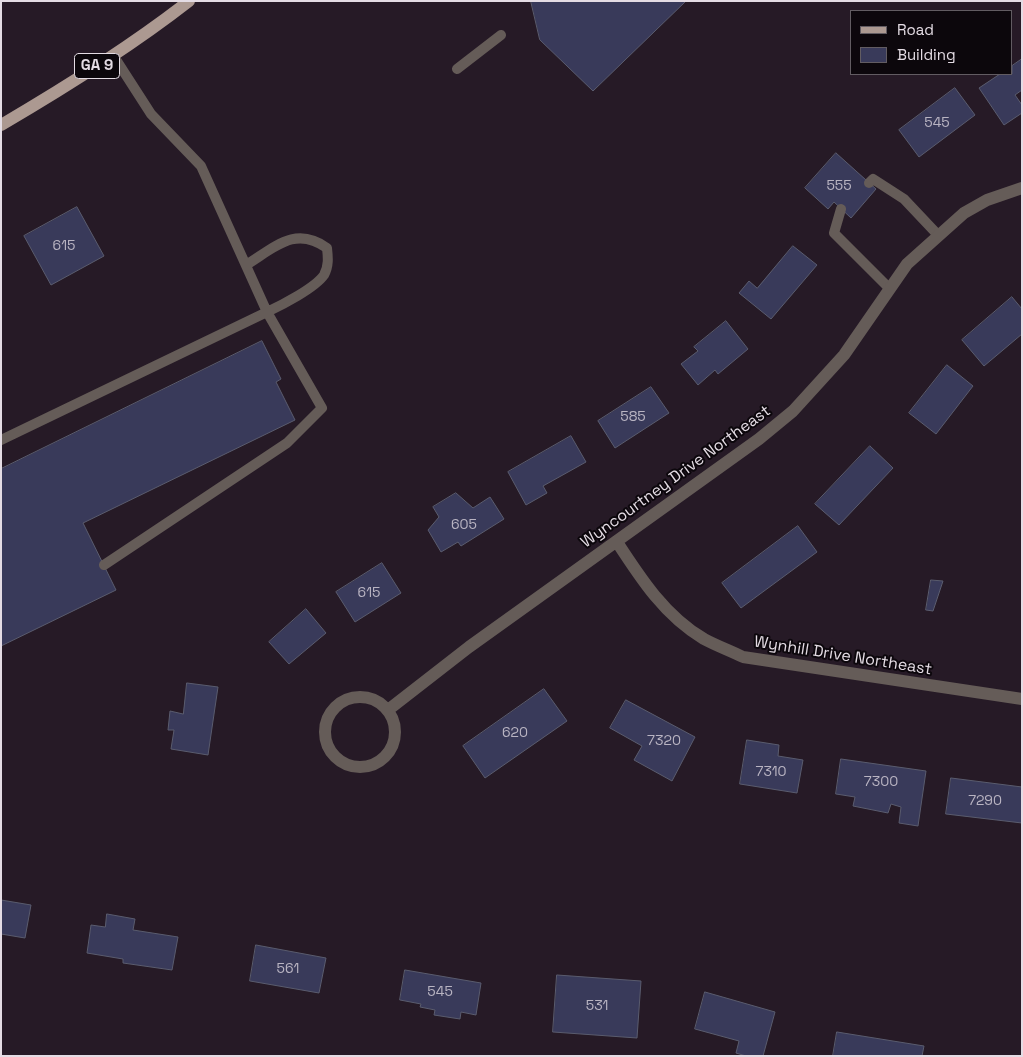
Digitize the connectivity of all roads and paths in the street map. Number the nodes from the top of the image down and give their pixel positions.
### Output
1 (189, 1) edge
2 (501, 35) dead end
3 (113, 55) junction
4 (457, 69) dead end
5 (1, 124) edge
6 (870, 183) dead end
7 (1022, 188) edge
8 (841, 209) dead end
9 (938, 235) junction
10 (246, 265) junction
11 (890, 289) junction
12 (267, 312) junction
13 (1, 440) edge
14 (617, 542) junction
15 (104, 565) dead end
16 (1022, 699) edge
17 (388, 710) junction

1 - 3 main road, GA 9
2 - 4 lane
3 - 5 main road, GA 9
3 - 10 lane
6 - 9 lane
7 - 9 street, Wyncourtney Drive Northeast
8 - 11 lane
9 - 11 street, Wyncourtney Drive Northeast
10 - 12 lane
10 - 12 lane
11 - 14 street, Wyncourtney Drive Northeast
12 - 13 lane
12 - 15 lane
14 - 16 street, Wynhill Drive Northeast
14 - 17 street, Wyncourtney Drive Northeast
17 - 17 street

